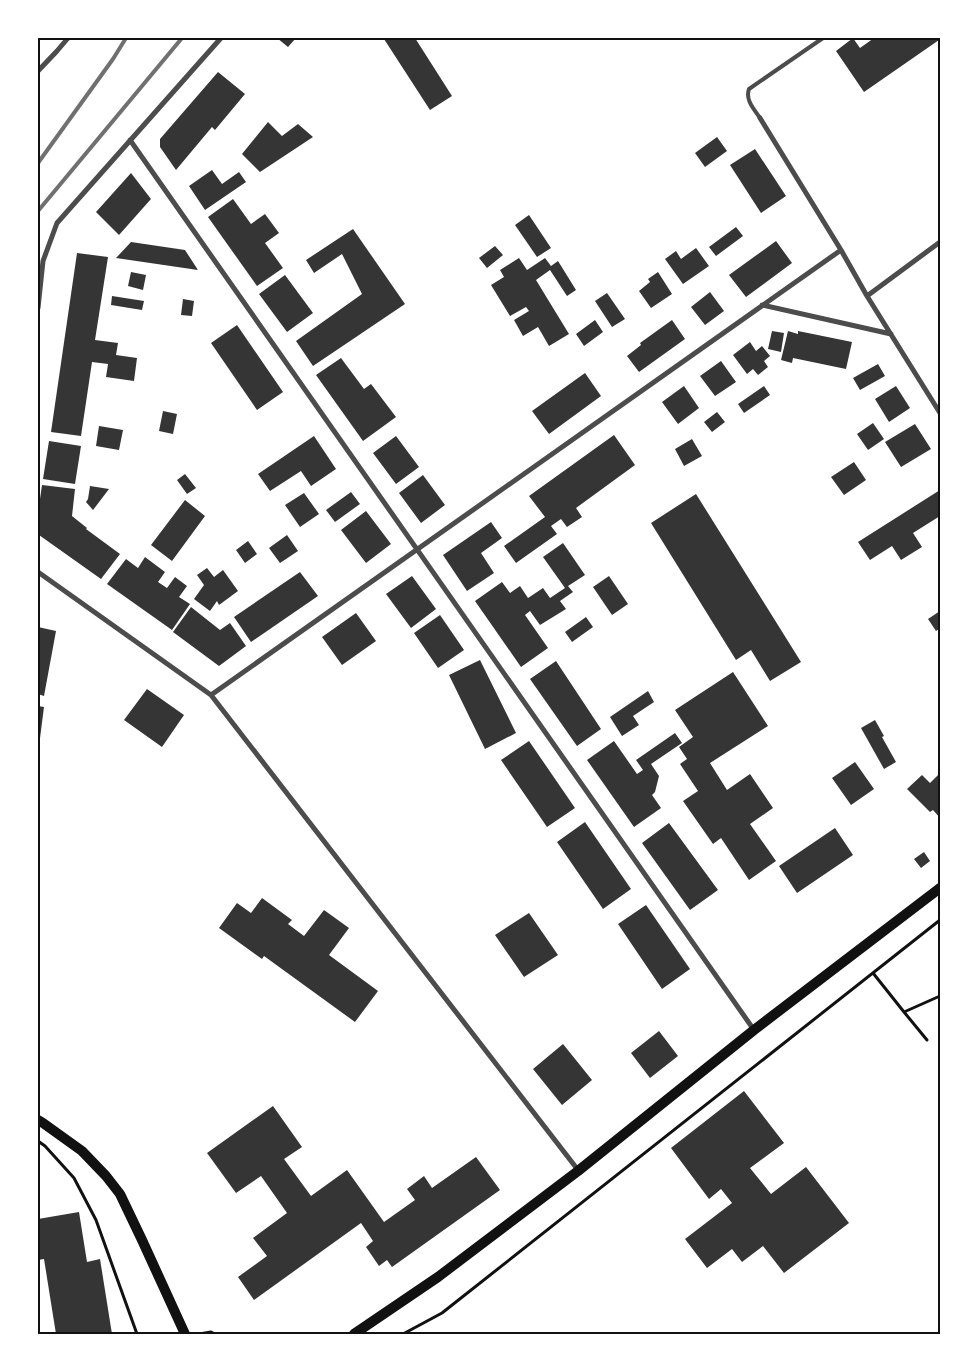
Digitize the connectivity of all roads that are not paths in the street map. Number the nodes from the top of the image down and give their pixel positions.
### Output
1 (68, 38) edge
2 (221, 38) edge
3 (822, 38) edge
4 (38, 71) edge
5 (760, 118) joint
6 (130, 140) junction
7 (940, 242) edge
8 (841, 250) junction
9 (866, 296) junction
10 (762, 305) junction
11 (38, 308) edge
12 (891, 334) junction
13 (940, 413) edge
14 (416, 550) junction
15 (38, 572) edge
16 (211, 695) junction
17 (940, 888) edge
18 (754, 1030) junction
19 (38, 1120) edge
20 (578, 1171) junction
21 (185, 1334) edge
22 (354, 1334) edge

1 - 4 street
2 - 6 street
3 - 5 lane
5 - 8 street
6 - 11 street
6 - 14 street
7 - 9 street
8 - 9 street
8 - 10 street
9 - 12 street
10 - 12 street
10 - 14 street
12 - 13 street
14 - 16 street
14 - 18 street
15 - 16 street
16 - 20 street
17 - 18 main road
18 - 20 main road
19 - 21 main road
20 - 22 main road

